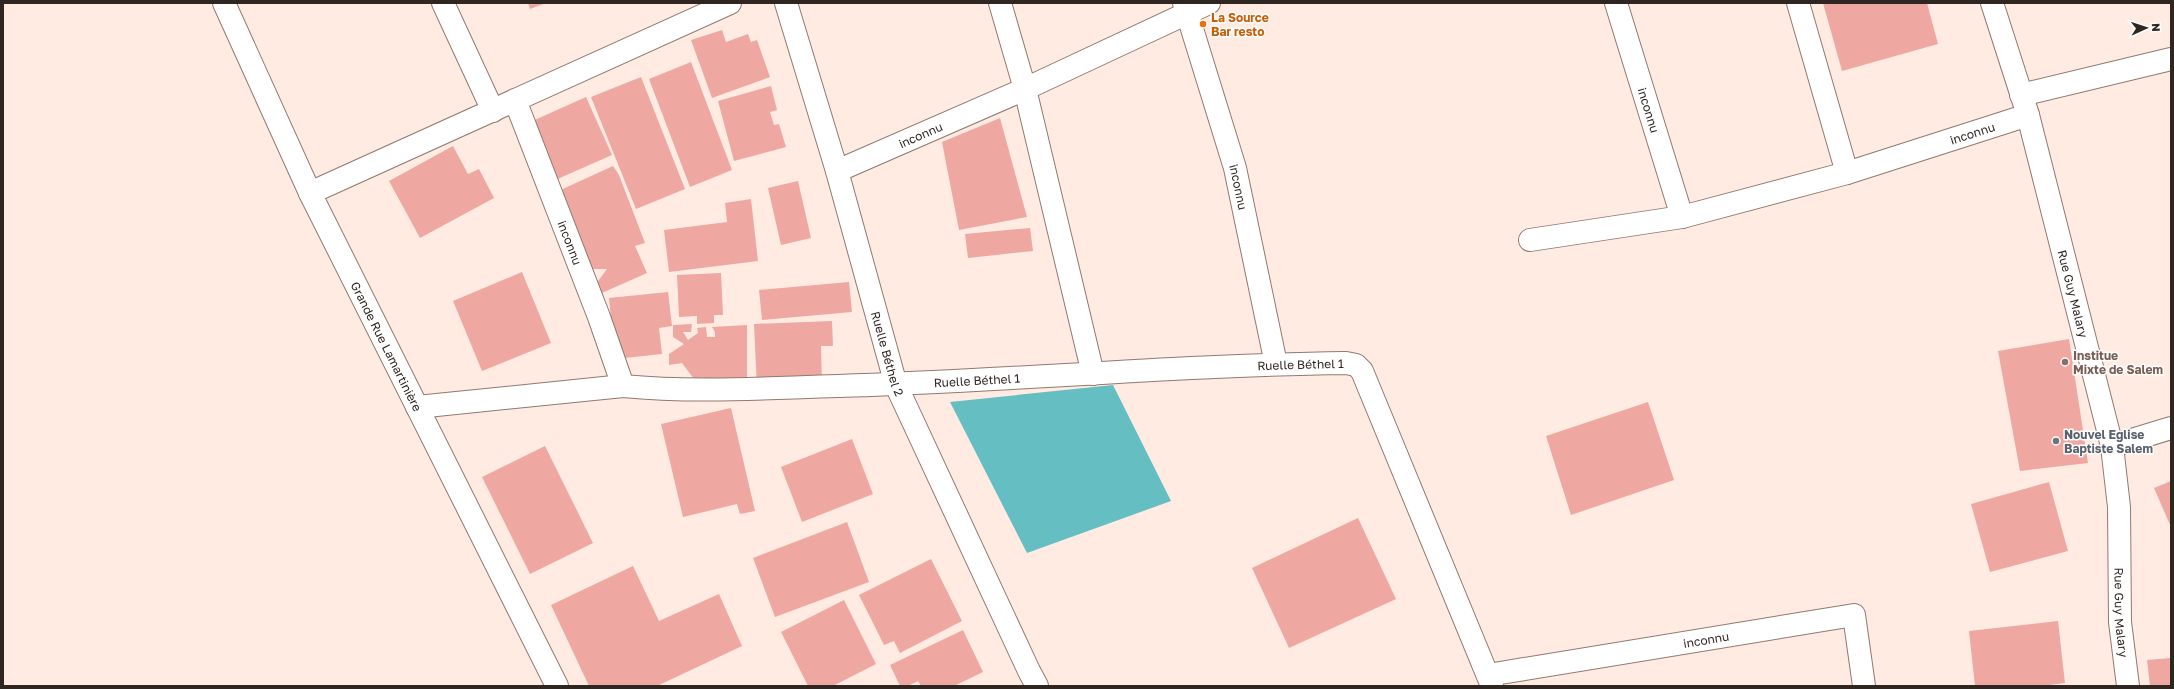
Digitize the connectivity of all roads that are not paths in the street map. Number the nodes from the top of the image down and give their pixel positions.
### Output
1 (224, 3) edge
2 (443, 3) edge
3 (730, 3) edge
4 (786, 3) edge
5 (1000, 3) edge
6 (1208, 3) edge
7 (1616, 3) edge
8 (1798, 3) edge
9 (1992, 3) edge
10 (1185, 8) edge
11 (2171, 59) edge
12 (1025, 89) junction
13 (515, 100) junction
14 (2024, 105) junction
15 (493, 111) junction
16 (837, 171) junction
17 (1848, 173) junction
18 (310, 193) junction
19 (1682, 217) junction
20 (1530, 240) dead end
21 (1276, 364) junction
22 (1093, 374) junction
23 (896, 385) junction
24 (623, 386) junction
25 (417, 407) junction
26 (2171, 428) edge
27 (2112, 446) junction
28 (1490, 681) edge
29 (557, 686) edge
30 (1038, 686) edge
31 (1864, 686) edge
32 (2128, 686) edge

1 - 18 street, Grande Rue Lamartinière
2 - 15 street
3 - 13 street
4 - 16 street, Ruelle Béthel 2
5 - 12 street
6 - 10 street, inconnu
7 - 19 street, inconnu
8 - 17 street
9 - 14 street, Rue Guy Malary
10 - 12 street, inconnu
10 - 21 street, inconnu
11 - 14 street, inconnu
12 - 16 street, inconnu
12 - 22 street
13 - 15 street
13 - 24 street, inconnu
14 - 17 street, inconnu
14 - 27 street, Rue Guy Malary
15 - 18 street
16 - 23 street, Ruelle Béthel 2
17 - 19 street, inconnu
18 - 25 street, Grande Rue Lamartinière
19 - 20 street, inconnu
21 - 22 street, Ruelle Béthel 1
21 - 28 street, Ruelle Béthel 1
22 - 23 street, Ruelle Béthel 1
23 - 24 street
23 - 30 street, Ruelle Béthel 2
24 - 25 street
25 - 29 street, Grande Rue Lamartinière
26 - 27 street
27 - 32 street, Rue Guy Malary
28 - 31 street, inconnu

